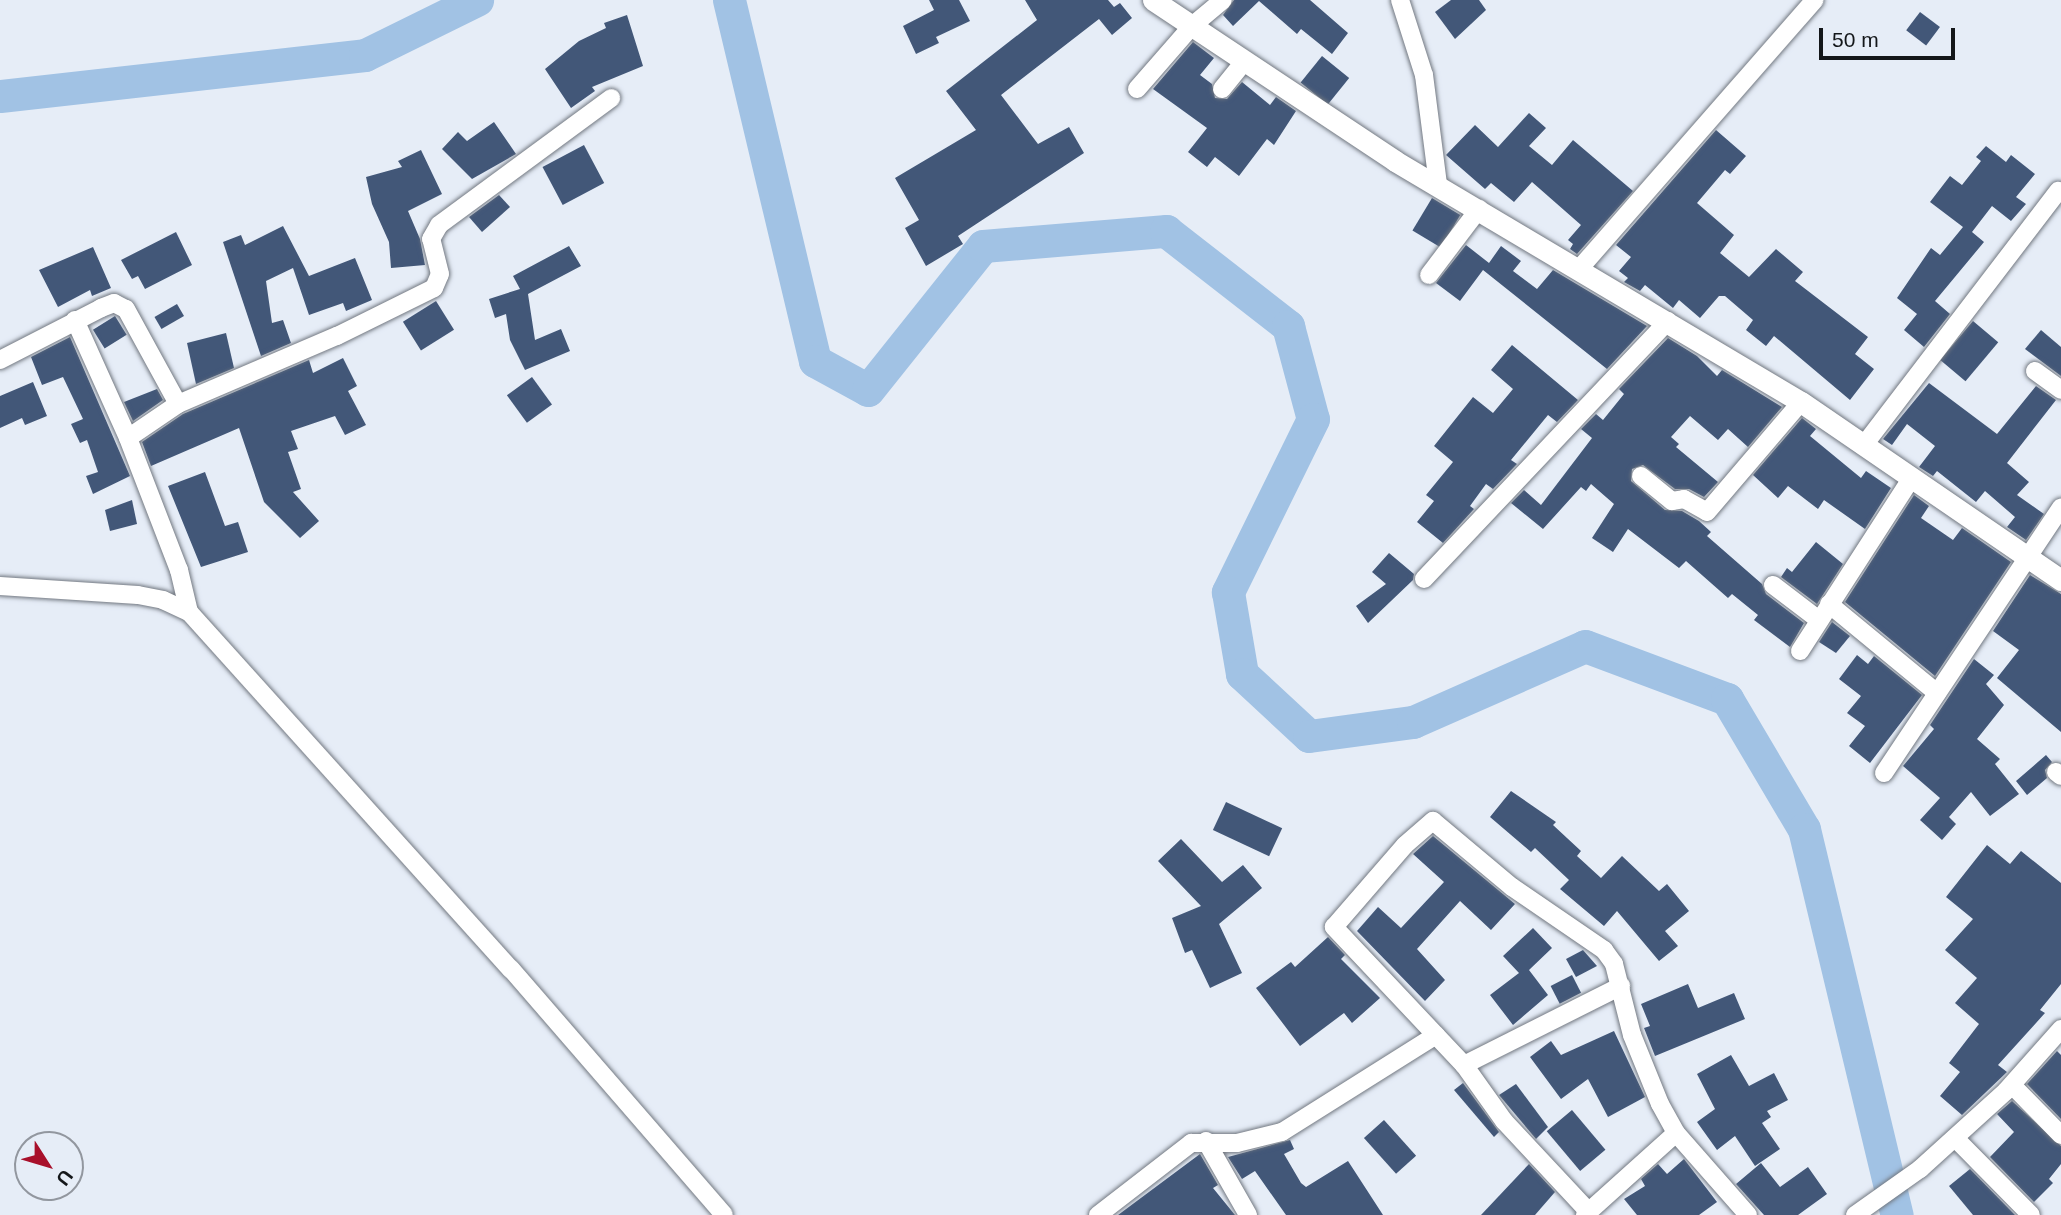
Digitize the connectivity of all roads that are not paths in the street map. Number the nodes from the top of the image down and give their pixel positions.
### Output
1 (1153, 0) edge
2 (1223, 0) edge
3 (1400, 0) edge
4 (1815, 0) edge
5 (1192, 26) junction
6 (1245, 61) junction
7 (1137, 89) dead end
8 (1222, 89) dead end
9 (611, 98) dead end
10 (1438, 185) junction
11 (2058, 191) dead end
12 (1479, 209) junction
13 (1580, 268) junction
14 (1429, 275) dead end
15 (75, 320) junction
16 (1668, 321) junction
17 (0, 360) edge
18 (2035, 371) dead end
19 (2061, 390) edge
20 (1801, 402) junction
21 (178, 404) junction
22 (128, 438) junction
23 (1864, 445) junction
24 (1641, 475) dead end
25 (1912, 477) junction
26 (2061, 508) edge
27 (2025, 555) junction
28 (1424, 579) dead end
29 (2061, 580) edge
30 (1773, 585) dead end
31 (0, 586) edge
32 (1829, 604) junction
33 (189, 612) junction
34 (1819, 620) junction
35 (1800, 651) dead end
36 (1937, 693) junction
37 (1884, 773) dead end
38 (1621, 986) junction
39 (2061, 1030) edge
40 (1436, 1035) junction
41 (1464, 1065) junction
42 (2012, 1085) junction
43 (1676, 1133) junction
44 (2061, 1135) edge
45 (1955, 1138) junction
46 (1206, 1141) junction
47 (1862, 1210) edge
48 (1587, 1213) edge
49 (724, 1215) edge
50 (1098, 1215) edge
51 (1248, 1215) edge
52 (1748, 1215) edge
53 (2031, 1215) edge

1 - 5 street
2 - 5 street
3 - 10 street
4 - 13 street
5 - 6 street
5 - 7 street
6 - 8 street
6 - 10 street
9 - 21 street
10 - 12 street
11 - 23 street
12 - 13 street
12 - 14 street
13 - 16 street
15 - 17 street
15 - 21 street
15 - 22 street
16 - 20 street
16 - 28 street
18 - 19 street
20 - 23 street
20 - 24 street
21 - 22 street
22 - 33 street
23 - 25 street
25 - 27 street
25 - 32 street
26 - 27 street
27 - 29 street
27 - 36 street
30 - 34 street
31 - 33 street
32 - 34 street
32 - 36 street
33 - 49 street
34 - 35 street
36 - 37 street
38 - 40 street
38 - 41 street
38 - 43 street
39 - 42 street
40 - 41 street
40 - 46 street
41 - 48 street
42 - 44 street
42 - 45 street
43 - 48 street
43 - 52 street
45 - 47 street
45 - 53 street
46 - 50 street
46 - 51 street

